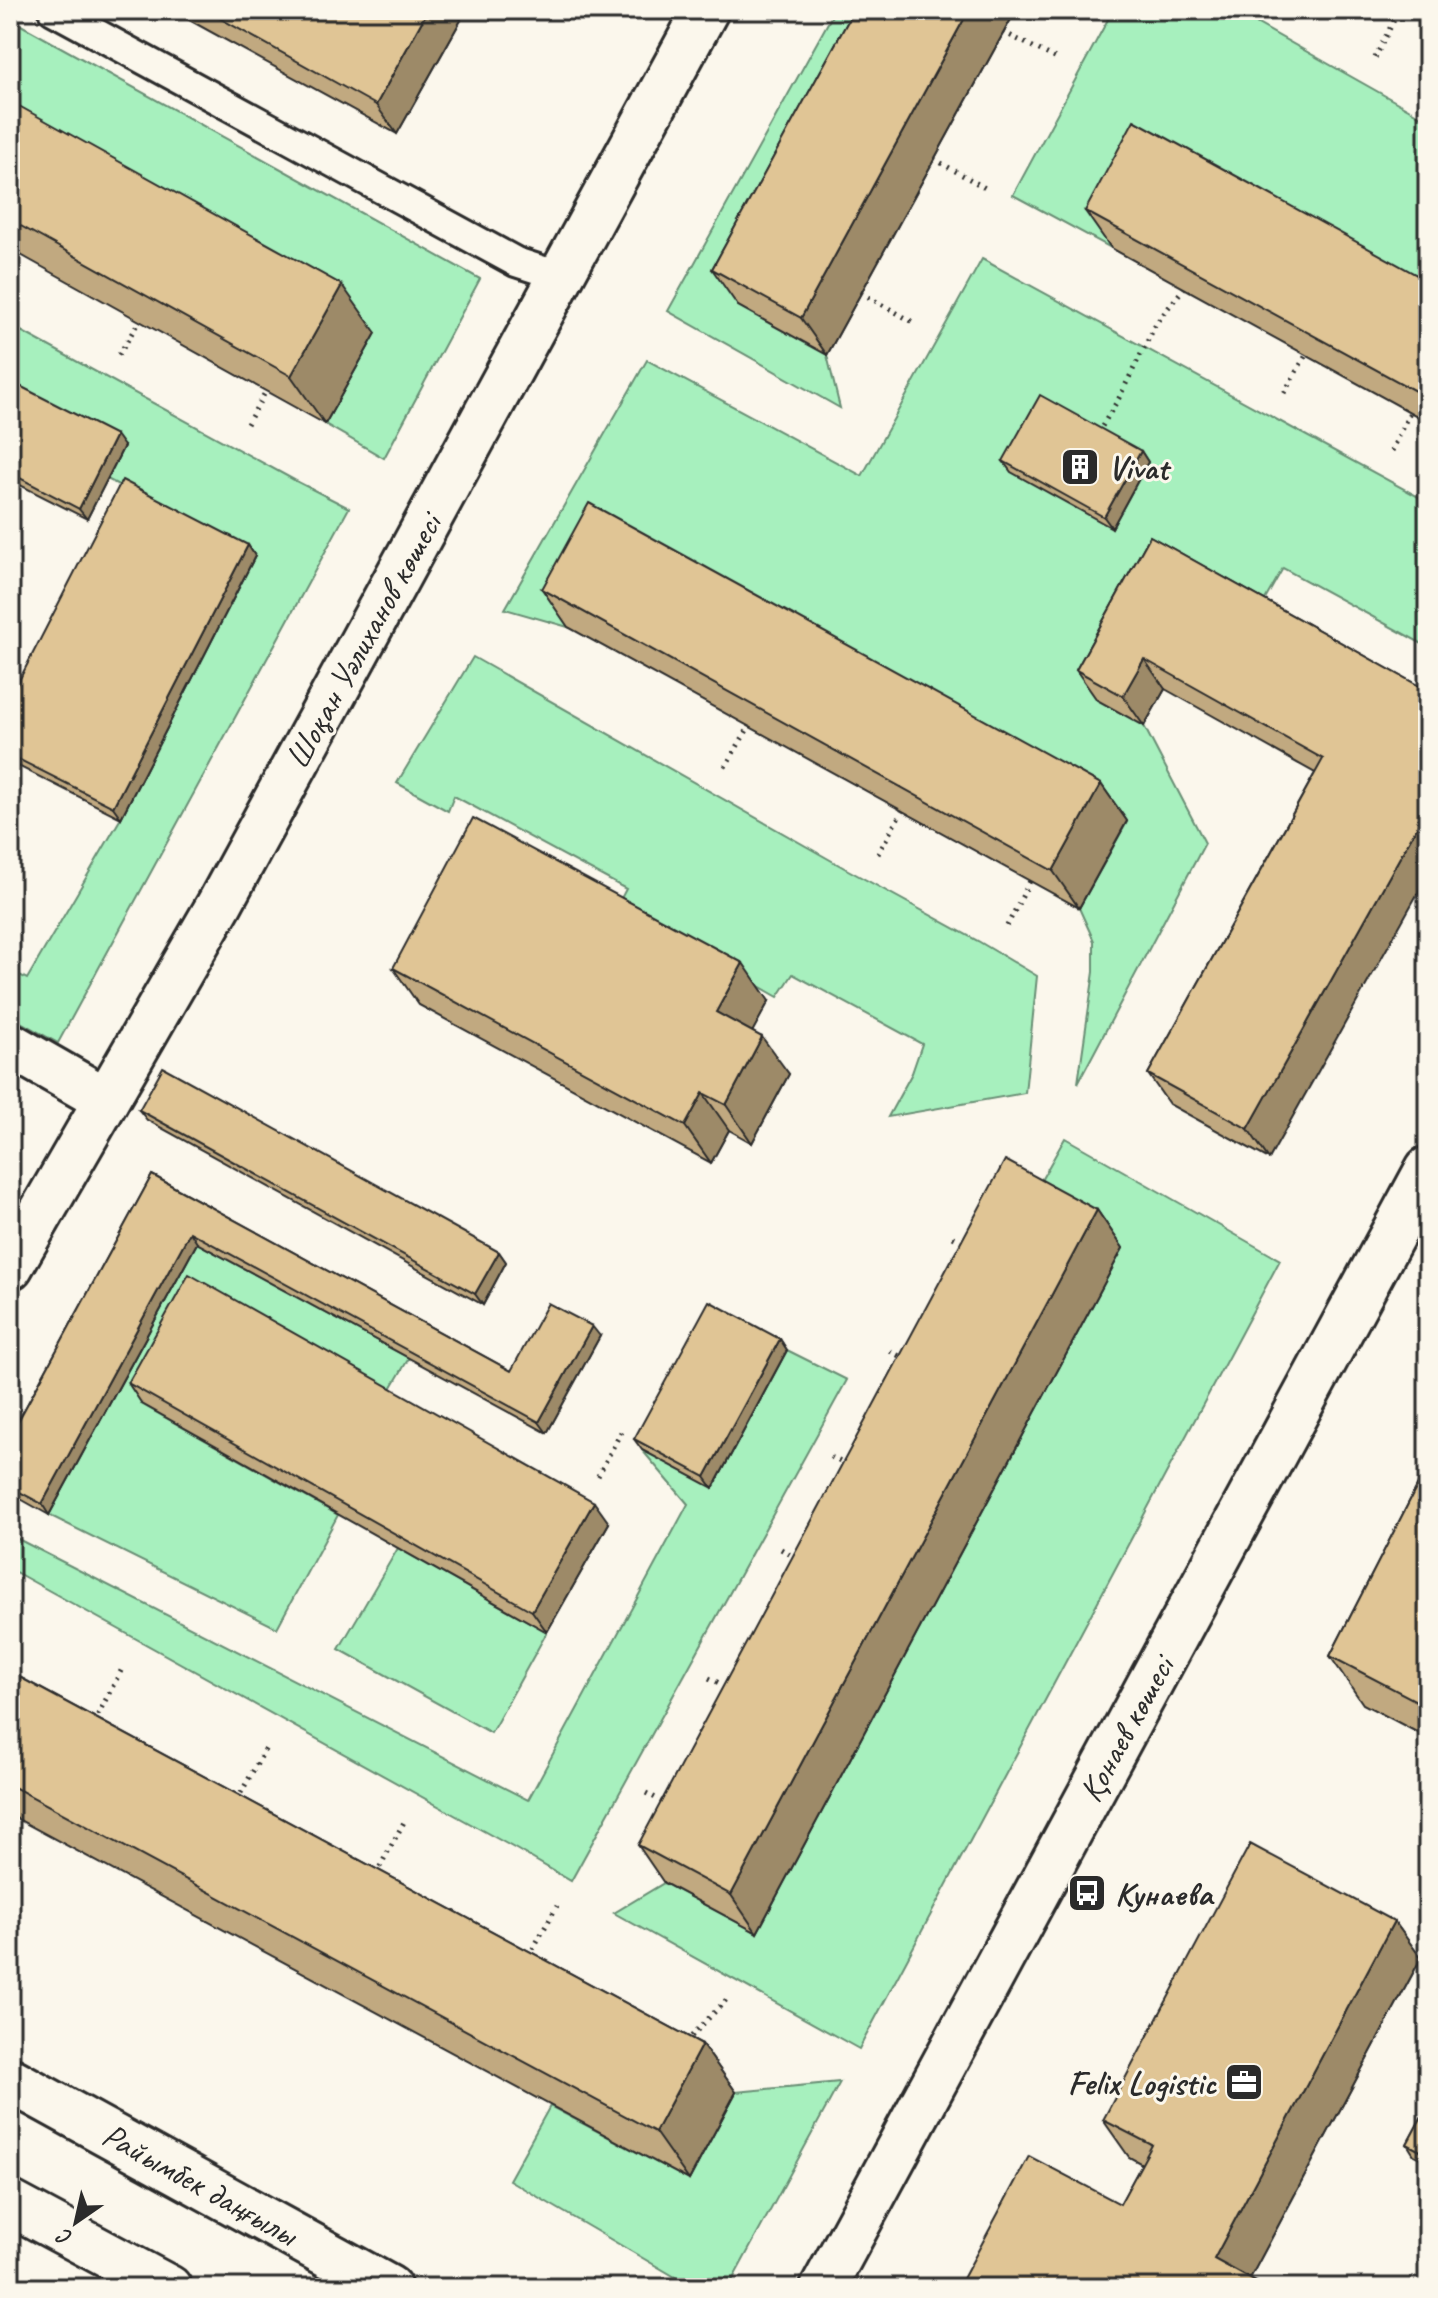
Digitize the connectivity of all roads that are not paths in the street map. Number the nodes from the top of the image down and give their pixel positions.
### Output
1 (53, 10) edge
2 (706, 10) edge
3 (562, 277) junction
4 (10, 1045) edge
5 (106, 1100) junction
6 (1428, 1169) edge
7 (10, 1267) edge
8 (10, 2080) edge
9 (10, 2203) edge
10 (169, 2288) edge
11 (389, 2288) edge
12 (823, 2288) edge

1 - 3 lane
2 - 3 street, Шоқан Уәлиханов көшесі
3 - 5 street, Шоқан Уәлиханов көшесі
4 - 5 street
5 - 7 street, Шоқан Уәлиханов көшесі
6 - 12 street, Қонаев көшесі
8 - 11 street, Райымбек даңғылы
9 - 10 street

